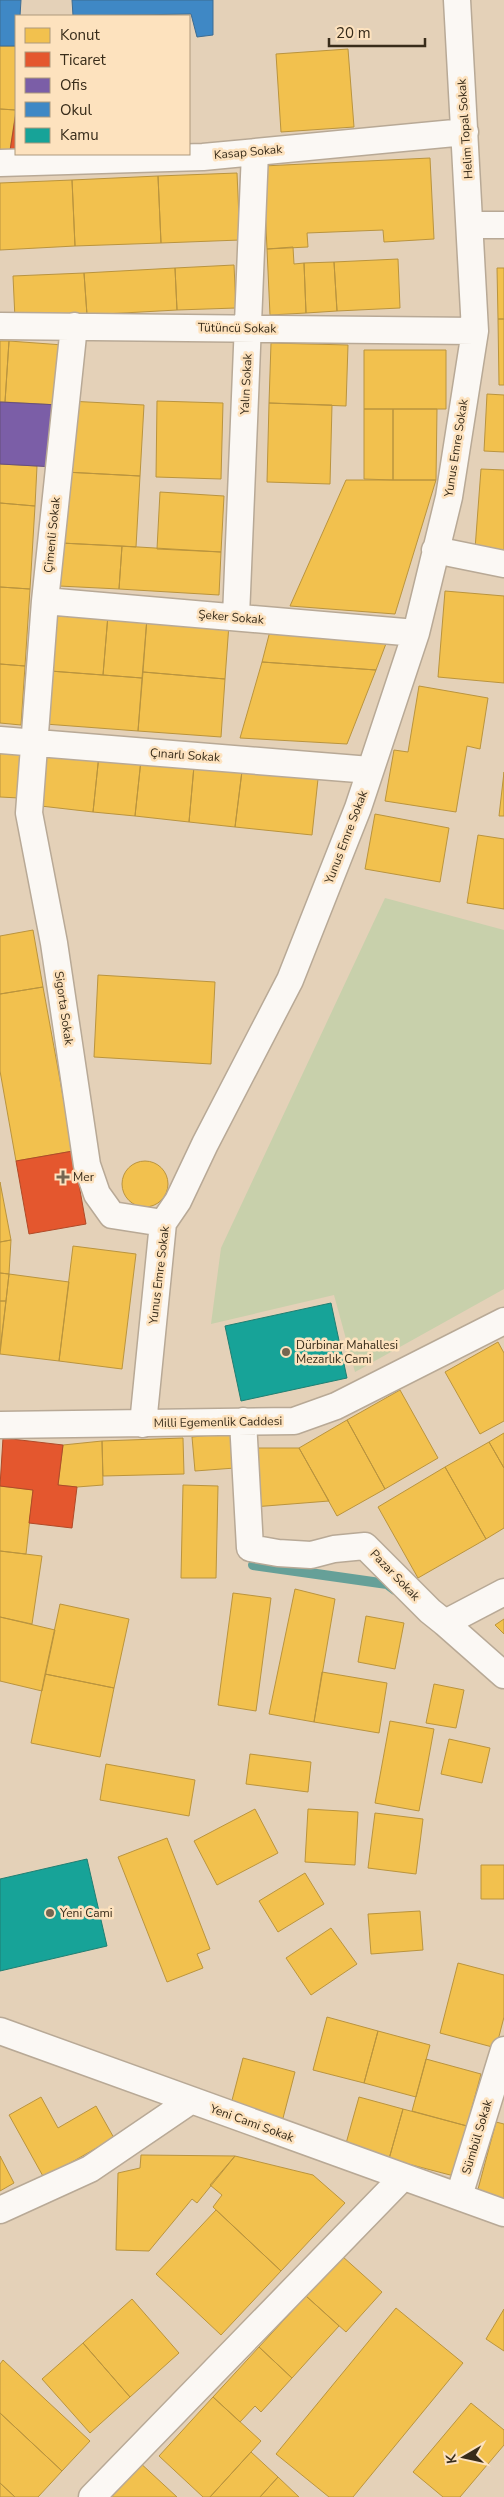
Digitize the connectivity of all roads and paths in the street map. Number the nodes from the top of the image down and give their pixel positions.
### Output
1 (457, 0) edge
2 (465, 132) junction
3 (255, 152) junction
4 (0, 163) edge
5 (504, 225) edge
6 (471, 226) junction
7 (0, 326) edge
8 (74, 326) junction
9 (249, 328) junction
10 (475, 331) junction
11 (435, 550) junction
12 (504, 564) edge
13 (45, 601) junction
14 (236, 617) junction
15 (416, 633) junction
16 (0, 740) edge
17 (34, 744) junction
18 (370, 770) junction
19 (164, 1223) junction
20 (504, 1321) edge
21 (243, 1421) junction
22 (143, 1424) junction
23 (0, 1426) edge
24 (504, 1592) edge
25 (445, 1623) junction
26 (504, 1675) edge
27 (0, 2031) edge
28 (504, 2050) edge
29 (190, 2101) junction
30 (403, 2177) junction
31 (459, 2196) junction
32 (0, 2210) edge
33 (504, 2213) edge
34 (92, 2497) edge

1 - 2 street, Helim Topal Sokak
2 - 3 street, Kasap Sokak
2 - 6 street, Helim Topal Sokak
3 - 4 street, Kasap Sokak
3 - 9 street, Yalın Sokak
5 - 6 street
6 - 10 street, Yunus Emre Sokak
7 - 8 street, Tütüncü Sokak
8 - 9 street, Tütüncü Sokak
8 - 13 street, Çimenli Sokak
9 - 10 street, Tütüncü Sokak
9 - 14 street, Yalın Sokak
10 - 11 street, Yunus Emre Sokak
11 - 12 street
11 - 15 street, Yunus Emre Sokak
13 - 14 street, Şeker Sokak
13 - 17 street, Çimenli Sokak
14 - 15 street, Şeker Sokak
15 - 18 street, Yunus Emre Sokak
16 - 17 street, Çınarlı Sokak
17 - 18 street, Çınarlı Sokak
17 - 19 street, Sigorta Sokak
18 - 19 street, Yunus Emre Sokak
19 - 22 street, Yunus Emre Sokak
20 - 21 street, Milli Egemenlik Caddesi
21 - 22 street, Milli Egemenlik Caddesi
21 - 25 street, Pazar Sokak
22 - 23 street, Milli Egemenlik Caddesi
24 - 25 street
25 - 26 street
27 - 29 street, Yeni Cami Sokak
28 - 31 street, Sümbül Sokak
29 - 30 street, Yeni Cami Sokak
29 - 32 street
30 - 31 street, Yeni Cami Sokak
30 - 34 street
31 - 33 street, Yeni Cami Sokak

